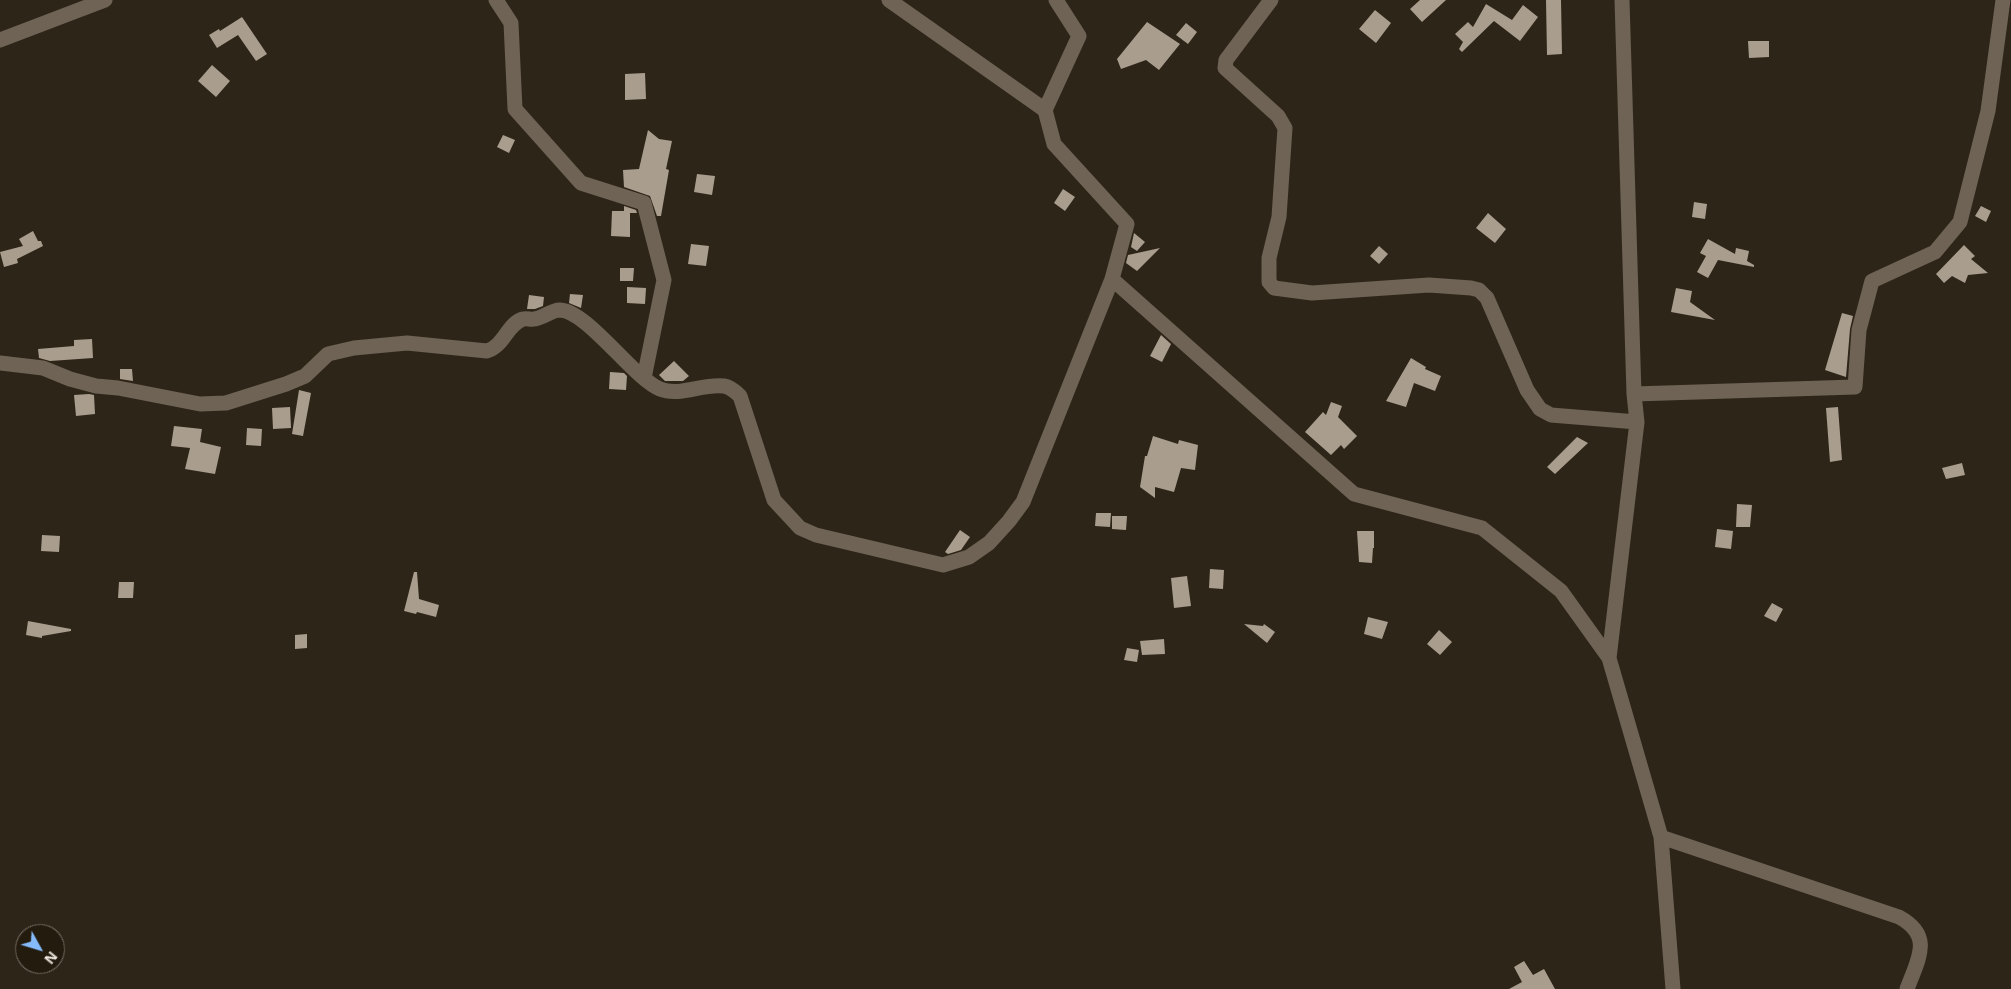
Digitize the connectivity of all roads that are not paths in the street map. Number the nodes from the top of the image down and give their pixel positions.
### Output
1 (105, 0) edge
2 (496, 0) edge
3 (889, 0) edge
4 (1056, 0) edge
5 (1271, 0) edge
6 (1622, 0) edge
7 (2003, 0) edge
8 (0, 40) edge
9 (1045, 110) junction
10 (1112, 279) junction
11 (0, 362) edge
12 (644, 378) junction
13 (1634, 394) junction
14 (1637, 422) junction
15 (1609, 658) junction
16 (1661, 837) junction
17 (1673, 989) edge
18 (1907, 989) edge

1 - 8 street
2 - 12 street
3 - 9 street
4 - 9 street
5 - 14 street
6 - 13 street
7 - 13 street
9 - 10 street
10 - 12 street
10 - 15 street
11 - 12 street
13 - 14 street
14 - 15 street
15 - 16 street
16 - 17 street
16 - 18 street

